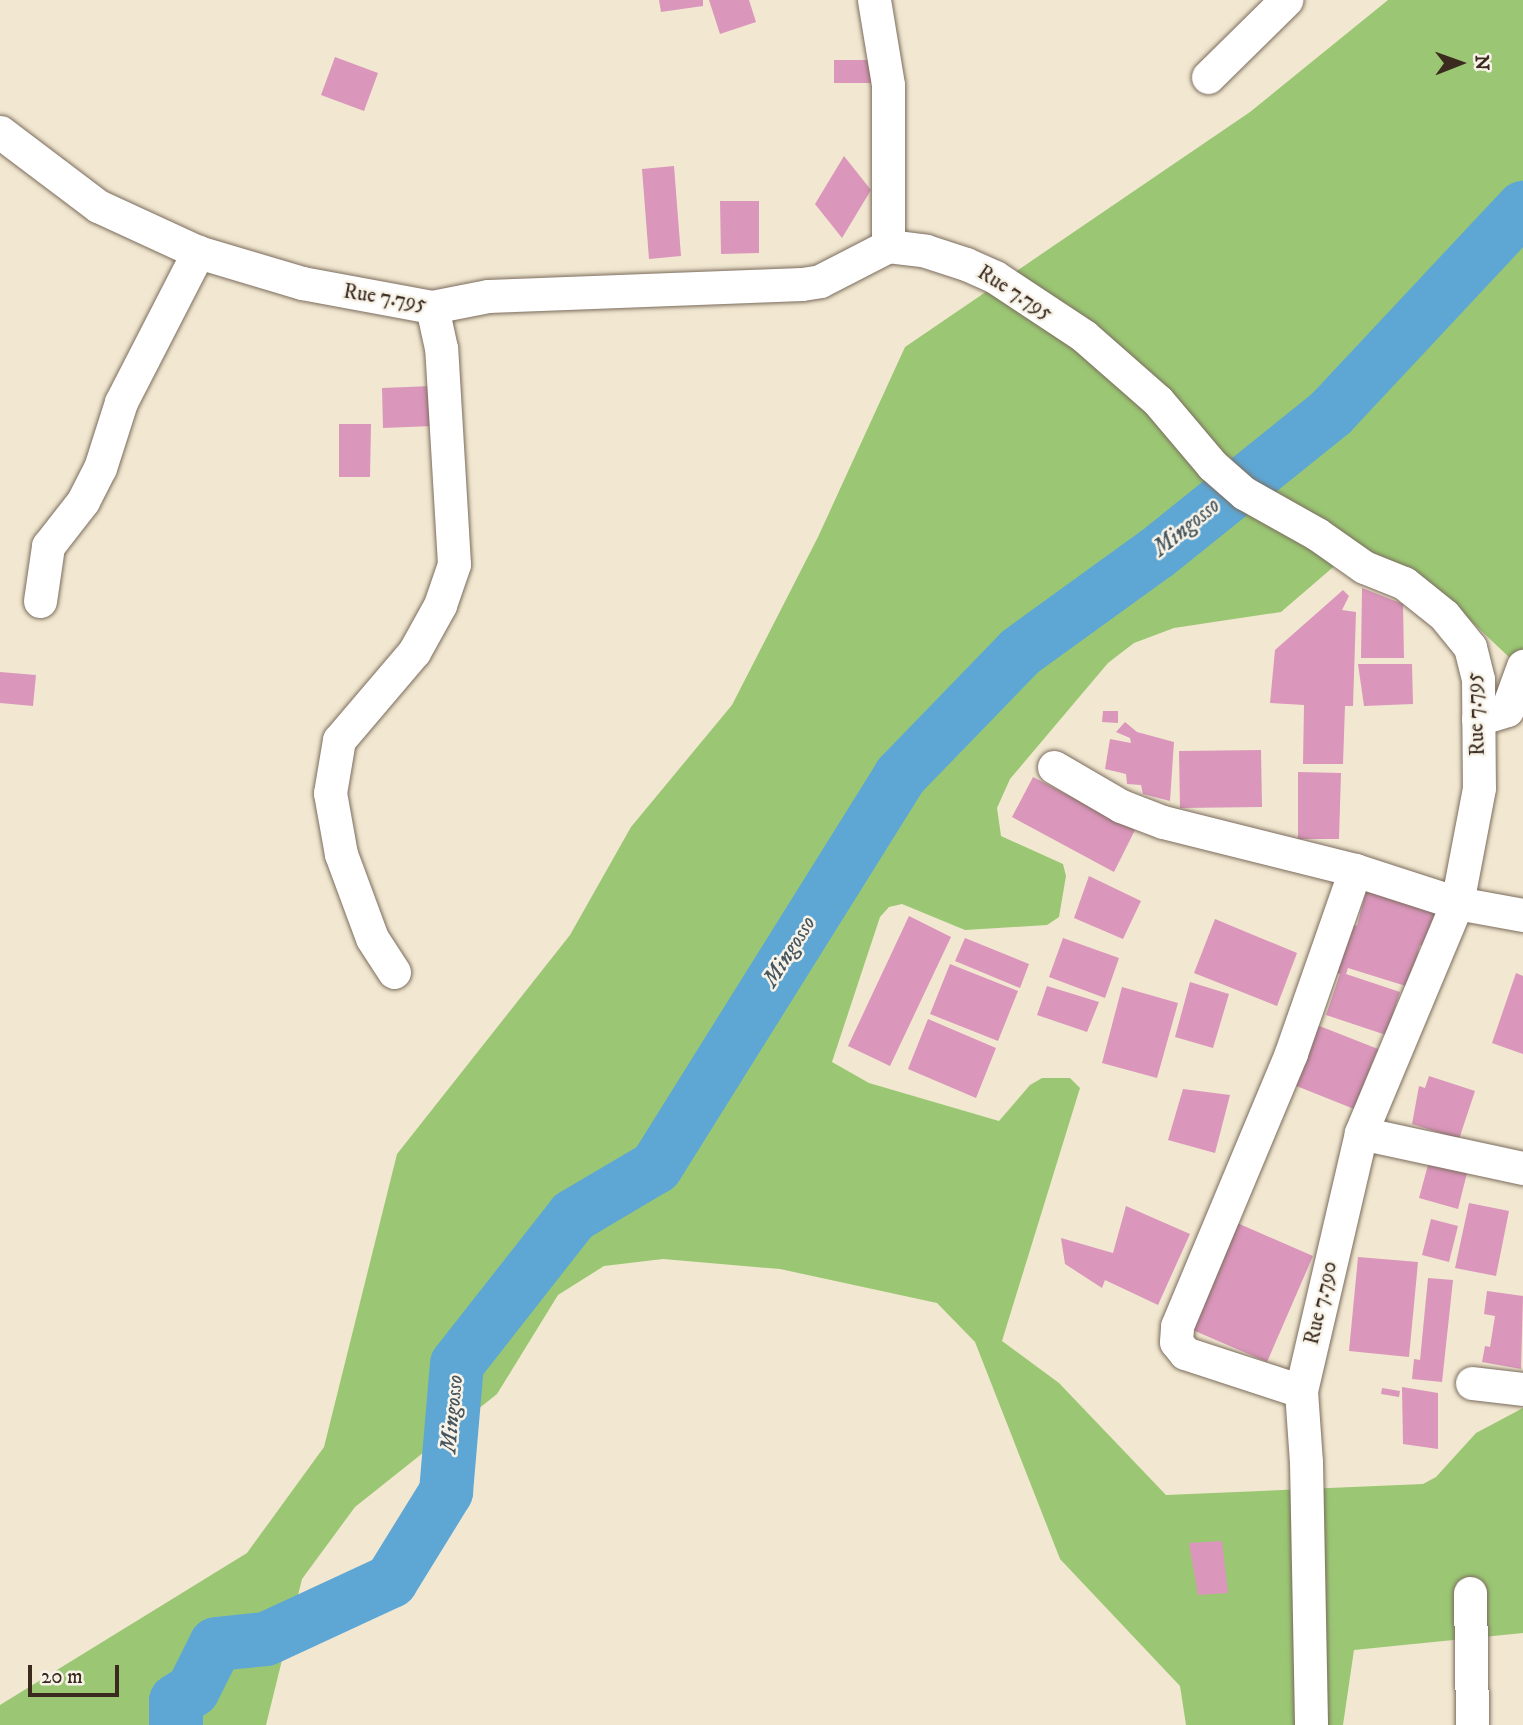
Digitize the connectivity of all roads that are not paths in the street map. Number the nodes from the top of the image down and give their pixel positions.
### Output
1 (874, 0) edge
2 (1286, 0) edge
3 (1208, 77) dead end
4 (6, 147) edge
5 (888, 246) junction
6 (198, 252) junction
7 (432, 307) junction
8 (40, 601) dead end
9 (1523, 666) edge
10 (1478, 719) junction
11 (1054, 767) dead end
12 (1355, 870) junction
13 (1457, 902) junction
14 (1523, 915) edge
15 (394, 972) dead end
16 (1362, 1133) junction
17 (1523, 1168) edge
18 (1472, 1383) dead end
19 (1523, 1389) edge
20 (1301, 1391) junction
21 (1470, 1593) dead end
22 (1311, 1725) edge
23 (1472, 1725) edge

1 - 5 street
2 - 3 street
4 - 6 street, Rue 7.795
5 - 7 street, Rue 7.795
5 - 10 street, Rue 7.795
6 - 7 street, Rue 7.795
6 - 8 street
7 - 15 street
9 - 10 street
10 - 13 street, Rue 7.795
11 - 12 street
12 - 13 street
12 - 20 street
13 - 14 street
13 - 16 street, Rue 7.790
16 - 17 street
16 - 20 street, Rue 7.790
18 - 19 street
20 - 22 street, Rue 7.790
21 - 23 street

